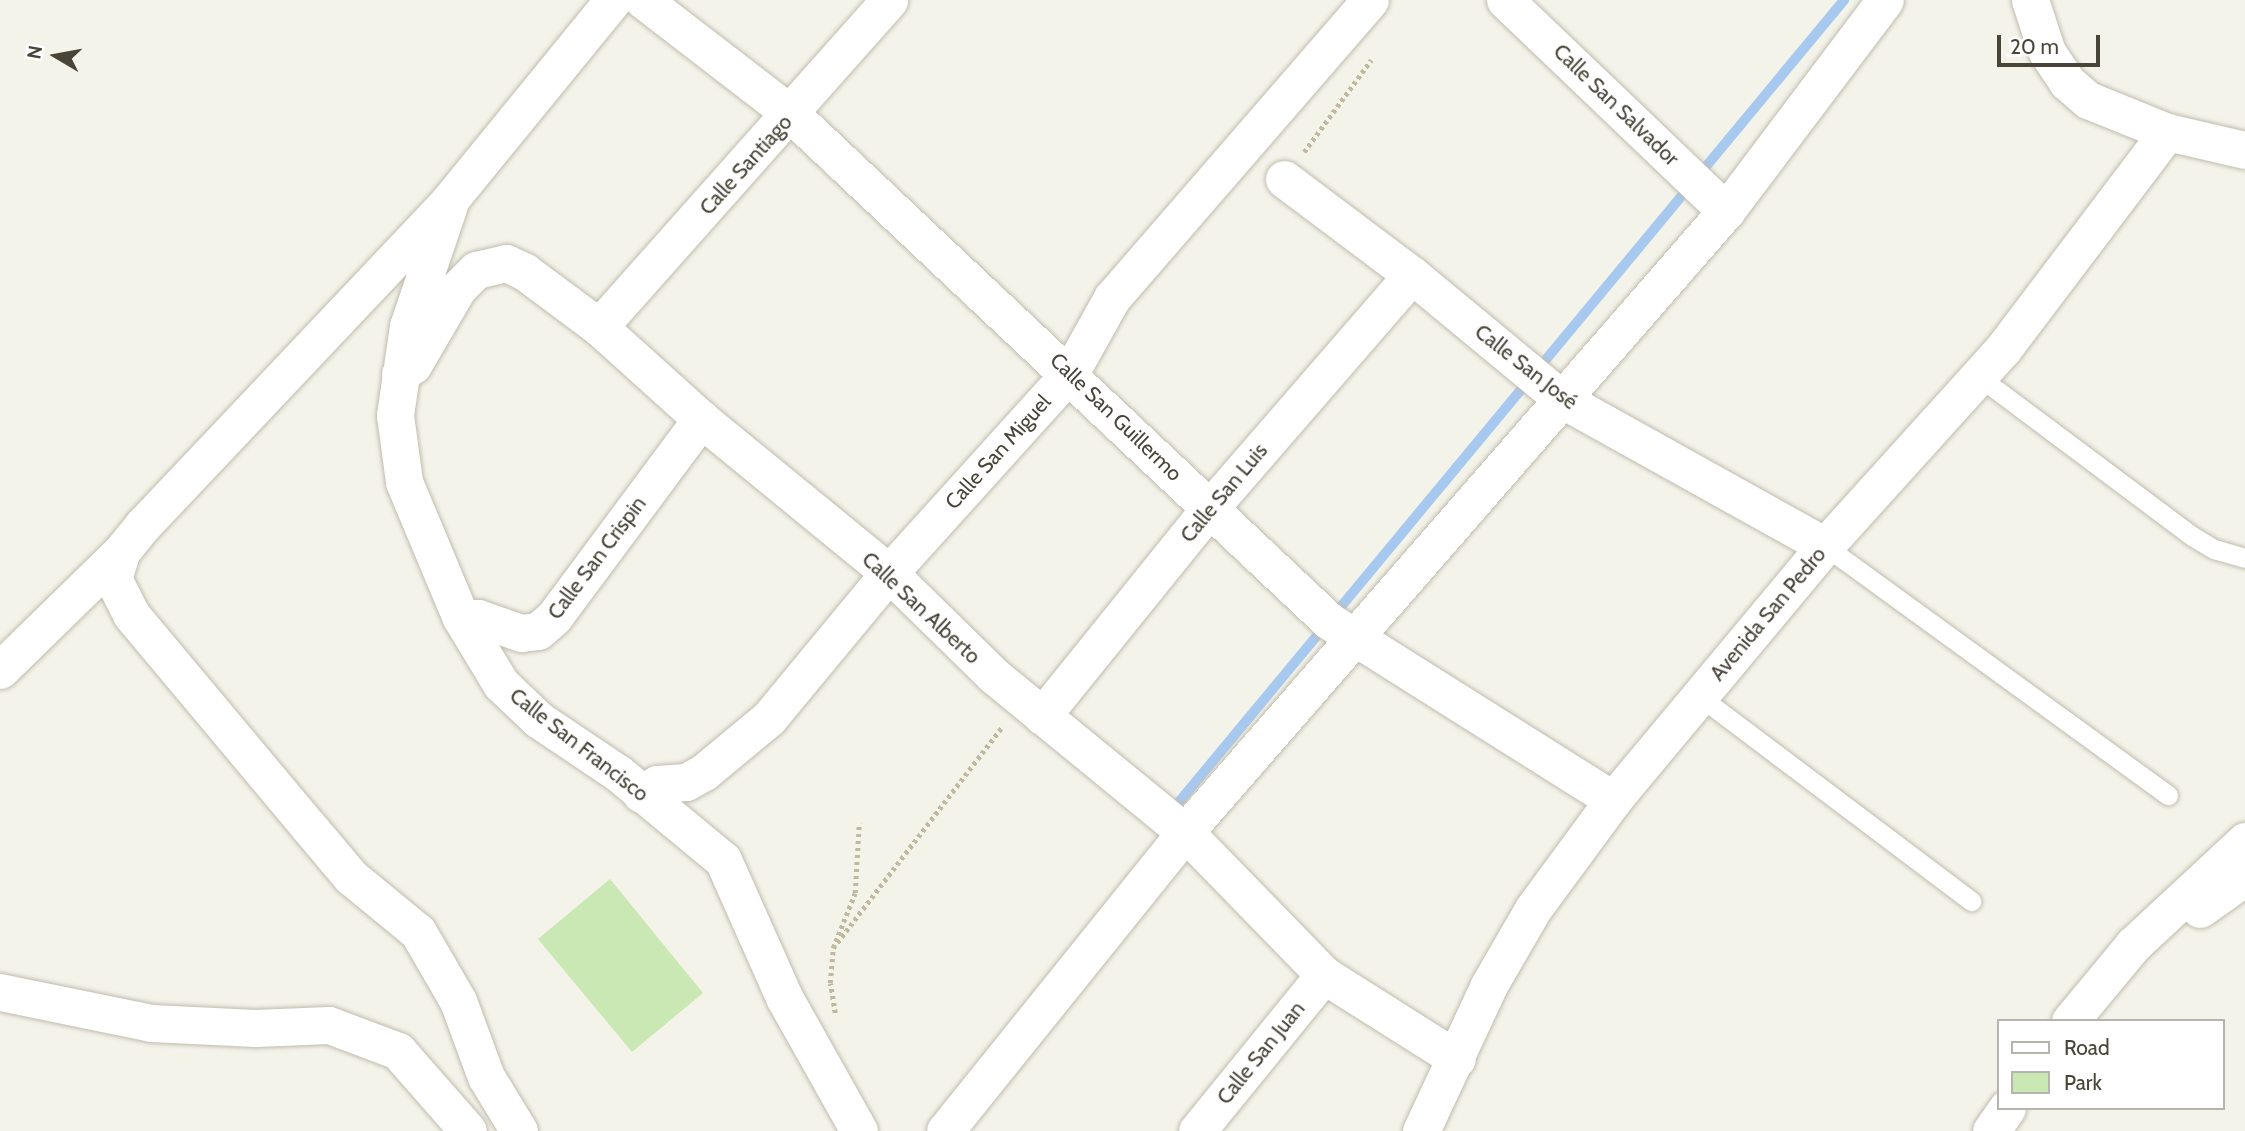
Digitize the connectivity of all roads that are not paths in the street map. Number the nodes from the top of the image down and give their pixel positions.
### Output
1 (613, 0) edge
2 (643, 0) edge
3 (889, 0) edge
4 (1370, 0) edge
5 (1505, 0) edge
6 (2030, 0) edge
7 (1879, 1) edge
8 (792, 114) junction
9 (2167, 132) junction
10 (2245, 149) edge
11 (1284, 179) dead end
12 (449, 201) junction
13 (1726, 211) junction
14 (1412, 275) junction
15 (599, 327) junction
16 (1070, 373) junction
17 (400, 374) junction
18 (1978, 376) junction
19 (1563, 400) junction
20 (701, 419) junction
21 (1210, 508) junction
22 (1825, 546) junction
23 (121, 552) junction
24 (2245, 558) edge
25 (889, 573) junction
26 (461, 618) junction
27 (1350, 638) junction
28 (0, 670) edge
29 (1699, 696) junction
30 (1032, 708) junction
31 (641, 794) junction
32 (2168, 795) dead end
33 (1613, 800) junction
34 (1185, 832) junction
35 (2245, 841) edge
36 (2245, 877) edge
37 (1970, 901) dead end
38 (2133, 945) junction
39 (1324, 975) junction
40 (0, 992) edge
41 (2072, 1019) edge
42 (1457, 1059) junction
43 (2006, 1110) edge
44 (468, 1131) edge
45 (519, 1131) edge
46 (859, 1131) edge
47 (946, 1131) edge
48 (1197, 1131) edge
49 (1421, 1131) edge
50 (1991, 1131) edge

1 - 12 street
2 - 8 street, Calle San Guillermo
3 - 8 street, Calle Santiago
4 - 16 street, Calle San Miguel
5 - 13 street, Calle San Salvador
6 - 9 street
7 - 13 street
8 - 15 street, Calle Santiago
8 - 16 street, Calle San Guillermo
9 - 10 street
9 - 18 street, Avenida San Pedro
11 - 14 street, Calle San José
12 - 17 street, Calle San Francisco
12 - 23 street
13 - 19 street
14 - 19 street, Calle San José
14 - 21 street, Calle San Luis
15 - 17 street, Calle San Alberto
15 - 20 street, Calle San Alberto
16 - 21 street, Calle San Guillermo
16 - 25 street, Calle San Miguel
17 - 26 street, Calle San Francisco
18 - 22 street, Avenida San Pedro
18 - 24 lane
19 - 22 street, Calle San José
19 - 27 street
20 - 25 street, Calle San Alberto
20 - 26 street, Calle San Crispin
21 - 27 street, Calle San Guillermo
21 - 30 street, Calle San Luis
22 - 29 street, Avenida San Pedro
22 - 32 lane
23 - 28 street
23 - 45 street
25 - 30 street, Calle San Alberto
25 - 31 street, Calle San Miguel
26 - 31 street, Calle San Francisco
27 - 33 street, Calle San Guillermo
27 - 34 street
29 - 33 street, Avenida San Pedro
29 - 37 lane
30 - 34 street, Calle San Alberto
31 - 46 street, Calle San Francisco
33 - 42 street, Avenida San Pedro
34 - 39 street, Calle San Alberto
34 - 47 street
35 - 38 street
36 - 38 street
38 - 41 street
39 - 42 street, Calle San Alberto
39 - 48 street, Calle San Juan
40 - 44 street
42 - 49 street, Avenida San Pedro
43 - 50 street

